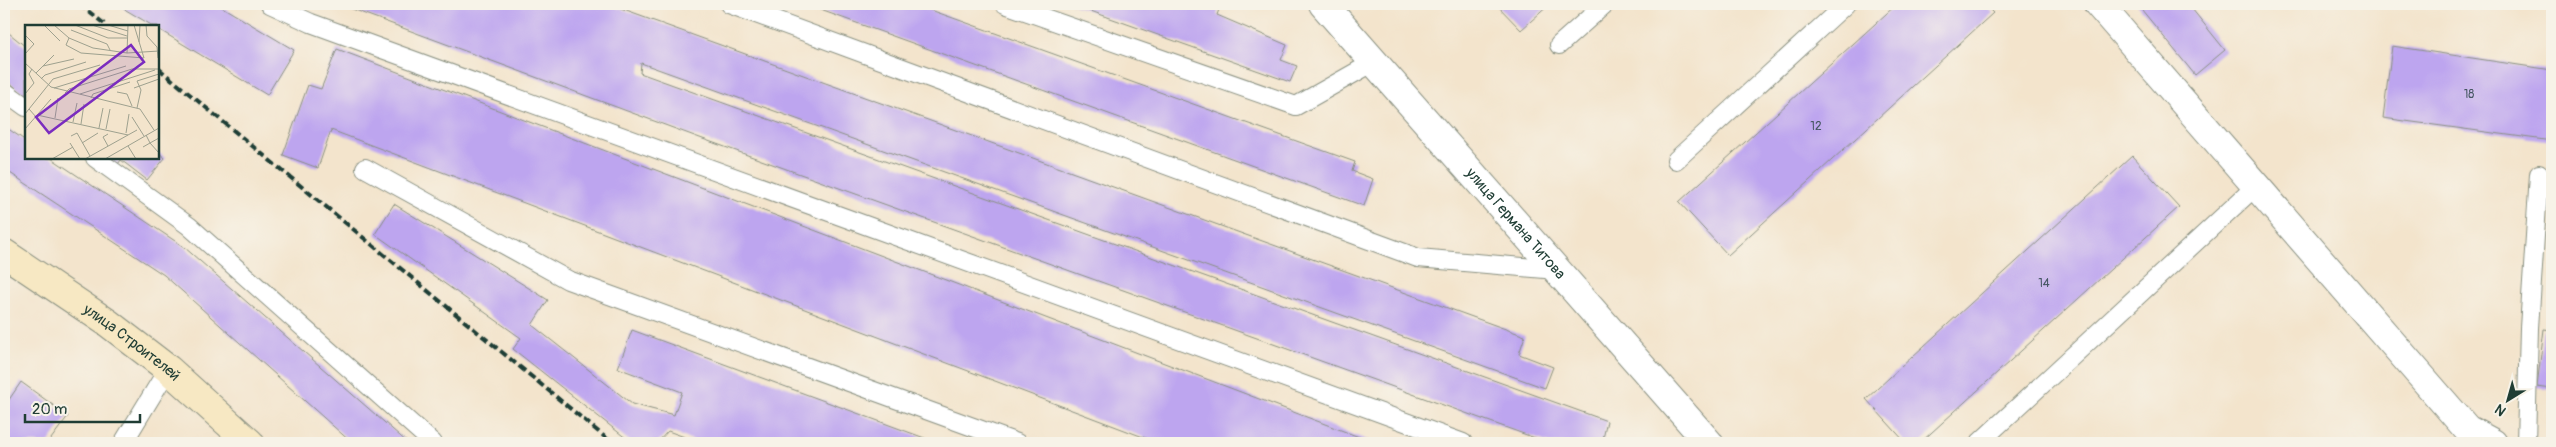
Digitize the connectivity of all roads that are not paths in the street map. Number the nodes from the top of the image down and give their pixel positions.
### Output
1 (270, 4) edge
2 (729, 4) edge
3 (1005, 4) edge
4 (1323, 4) edge
5 (1605, 4) edge
6 (1846, 4) edge
7 (2098, 4) edge
8 (1559, 45) dead end
9 (1374, 62) junction
10 (4, 91) edge
11 (25, 106) edge
12 (96, 159) edge
13 (1676, 160) dead end
14 (366, 168) dead end
15 (2539, 174) dead end
16 (2256, 186) junction
17 (4, 253) edge
18 (1557, 270) junction
19 (168, 369) junction
20 (123, 443) edge
21 (250, 443) edge
22 (433, 443) edge
23 (1017, 443) edge
24 (1464, 443) edge
25 (1709, 443) edge
26 (1979, 443) edge
27 (2493, 443) edge
28 (2526, 443) edge

1 - 24 lane
2 - 18 lane
3 - 9 lane
4 - 9 street, улица Германа Титова
5 - 8 lane
6 - 13 lane
7 - 16 street
9 - 18 street, улица Германа Титова
10 - 11 lane
12 - 22 lane
14 - 23 lane
15 - 28 lane
16 - 26 lane
16 - 27 street
17 - 19 main road, улица Строителей
18 - 25 street, улица Германа Титова
19 - 20 lane
19 - 21 main road, улица Строителей

